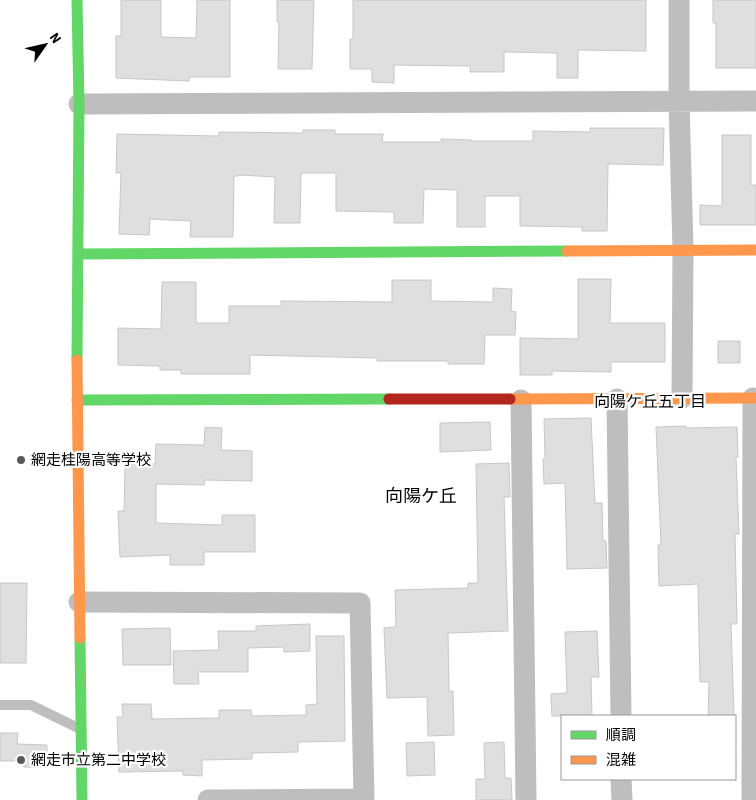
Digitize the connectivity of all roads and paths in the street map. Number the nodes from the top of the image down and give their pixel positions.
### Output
1 (78, 0) edge
2 (679, 0) edge
3 (679, 101) junction
4 (756, 101) edge
5 (79, 104) junction
6 (683, 249) junction
7 (756, 250) edge
8 (78, 254) junction
9 (682, 398) junction
10 (754, 398) edge
11 (617, 399) junction
12 (77, 400) junction
13 (521, 400) junction
14 (79, 602) junction
15 (0, 705) edge
16 (621, 715) edge
17 (81, 729) junction
18 (622, 780) edge
19 (364, 799) edge
20 (82, 800) edge
21 (208, 800) edge
22 (526, 800) edge
23 (622, 800) edge
24 (752, 800) edge

1 - 5 street
2 - 3 street
3 - 4 street
3 - 5 street
3 - 6 street
5 - 8 street
6 - 7 street
6 - 8 street
6 - 9 street
8 - 12 street
9 - 10 street
9 - 11 street
10 - 24 street
11 - 13 street
11 - 16 street
12 - 13 street
12 - 14 street
13 - 22 street
14 - 17 street
14 - 19 street
15 - 17 lane
17 - 20 street
18 - 23 street
19 - 21 street

